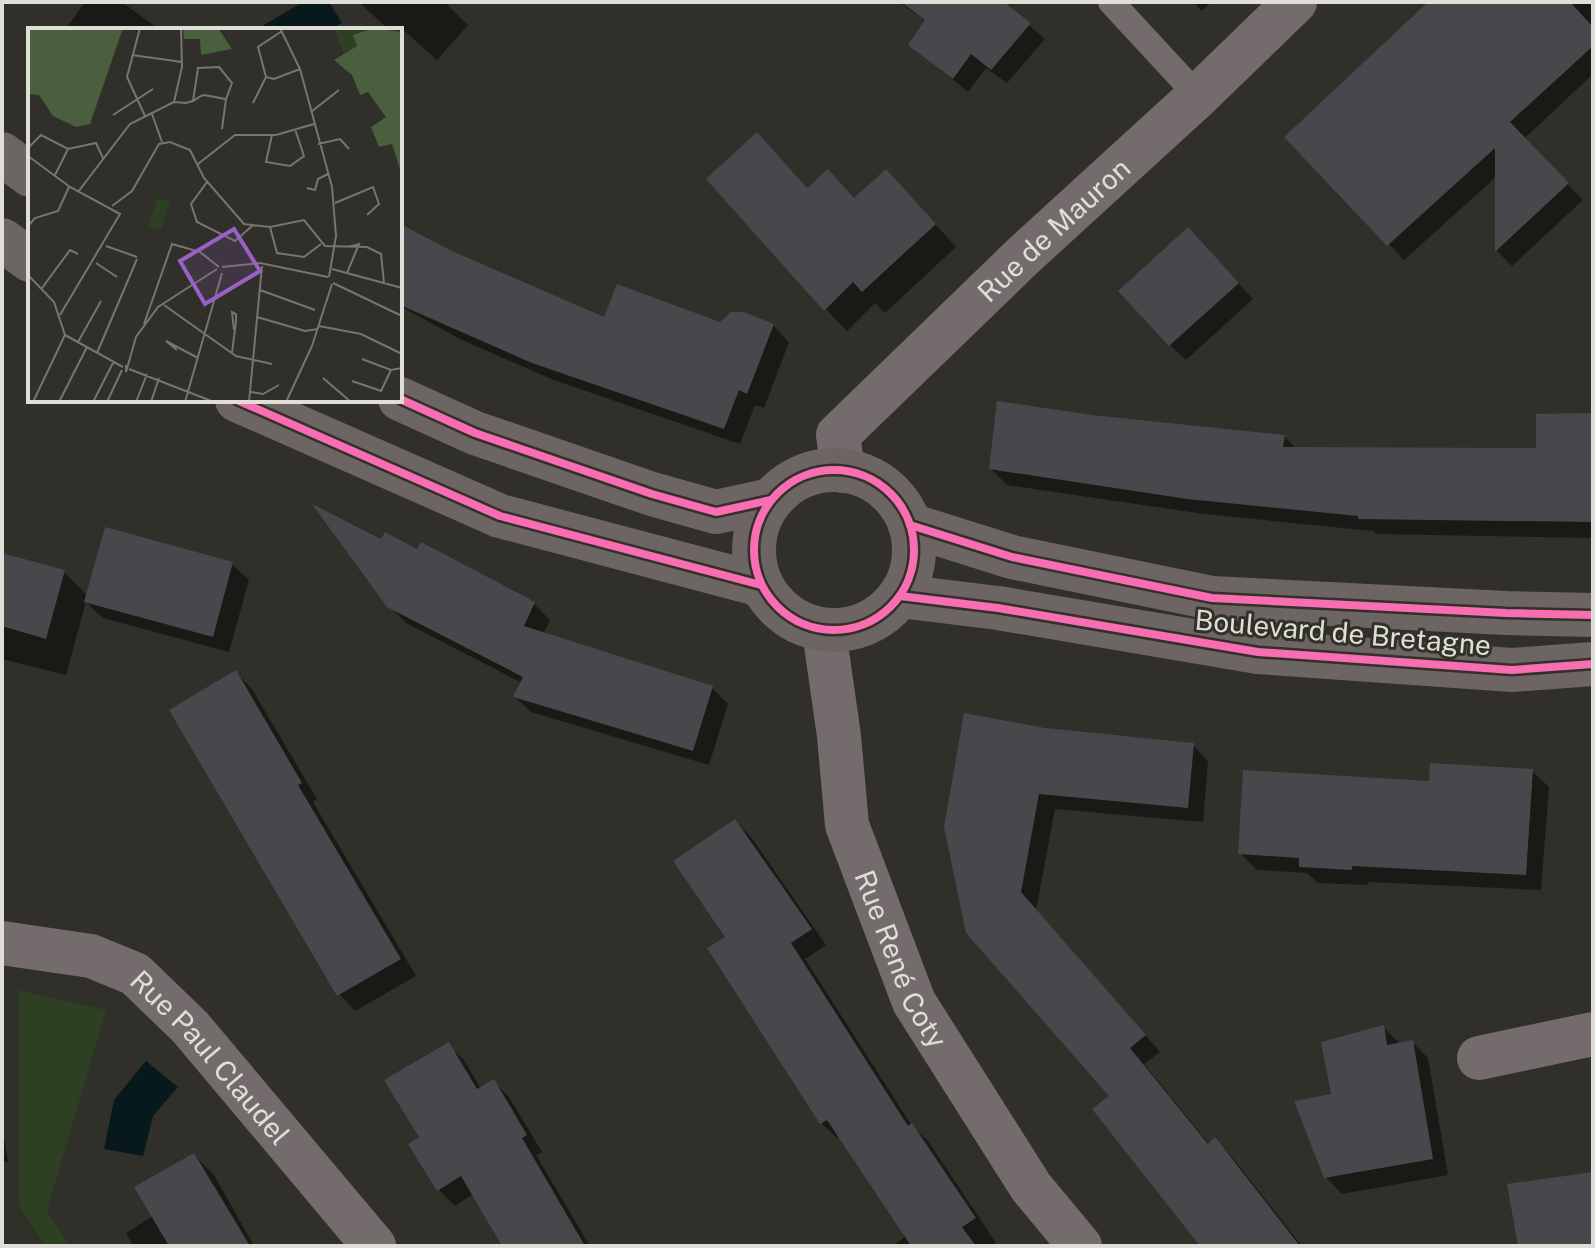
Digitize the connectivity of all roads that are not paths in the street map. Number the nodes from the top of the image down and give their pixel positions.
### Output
1 (1111, 2) edge
2 (1295, 2) edge
3 (1198, 96) junction
4 (2, 154) edge
5 (28, 174) edge
6 (2, 240) edge
7 (28, 259) edge
8 (402, 400) edge
9 (242, 402) edge
10 (843, 471) junction
11 (771, 500) junction
12 (910, 525) junction
13 (761, 585) junction
14 (900, 596) junction
15 (1593, 615) edge
16 (824, 631) junction
17 (1593, 664) edge
18 (2, 943) edge
19 (1593, 1034) edge
20 (1479, 1058) dead end
21 (374, 1246) edge
22 (1080, 1246) edge

1 - 3 lane
2 - 3 street, Rue de Mauron
3 - 10 street, Rue de Mauron
4 - 5 main road
6 - 7 main road
8 - 11 main road
9 - 13 main road
10 - 11 main road
10 - 12 main road
11 - 13 main road
12 - 14 main road
12 - 15 main road, Boulevard de Bretagne
13 - 16 main road
14 - 16 main road
14 - 17 main road, Boulevard de Bretagne
16 - 22 street, Rue René Coty
18 - 21 street, Rue Paul Claudel
19 - 20 street

